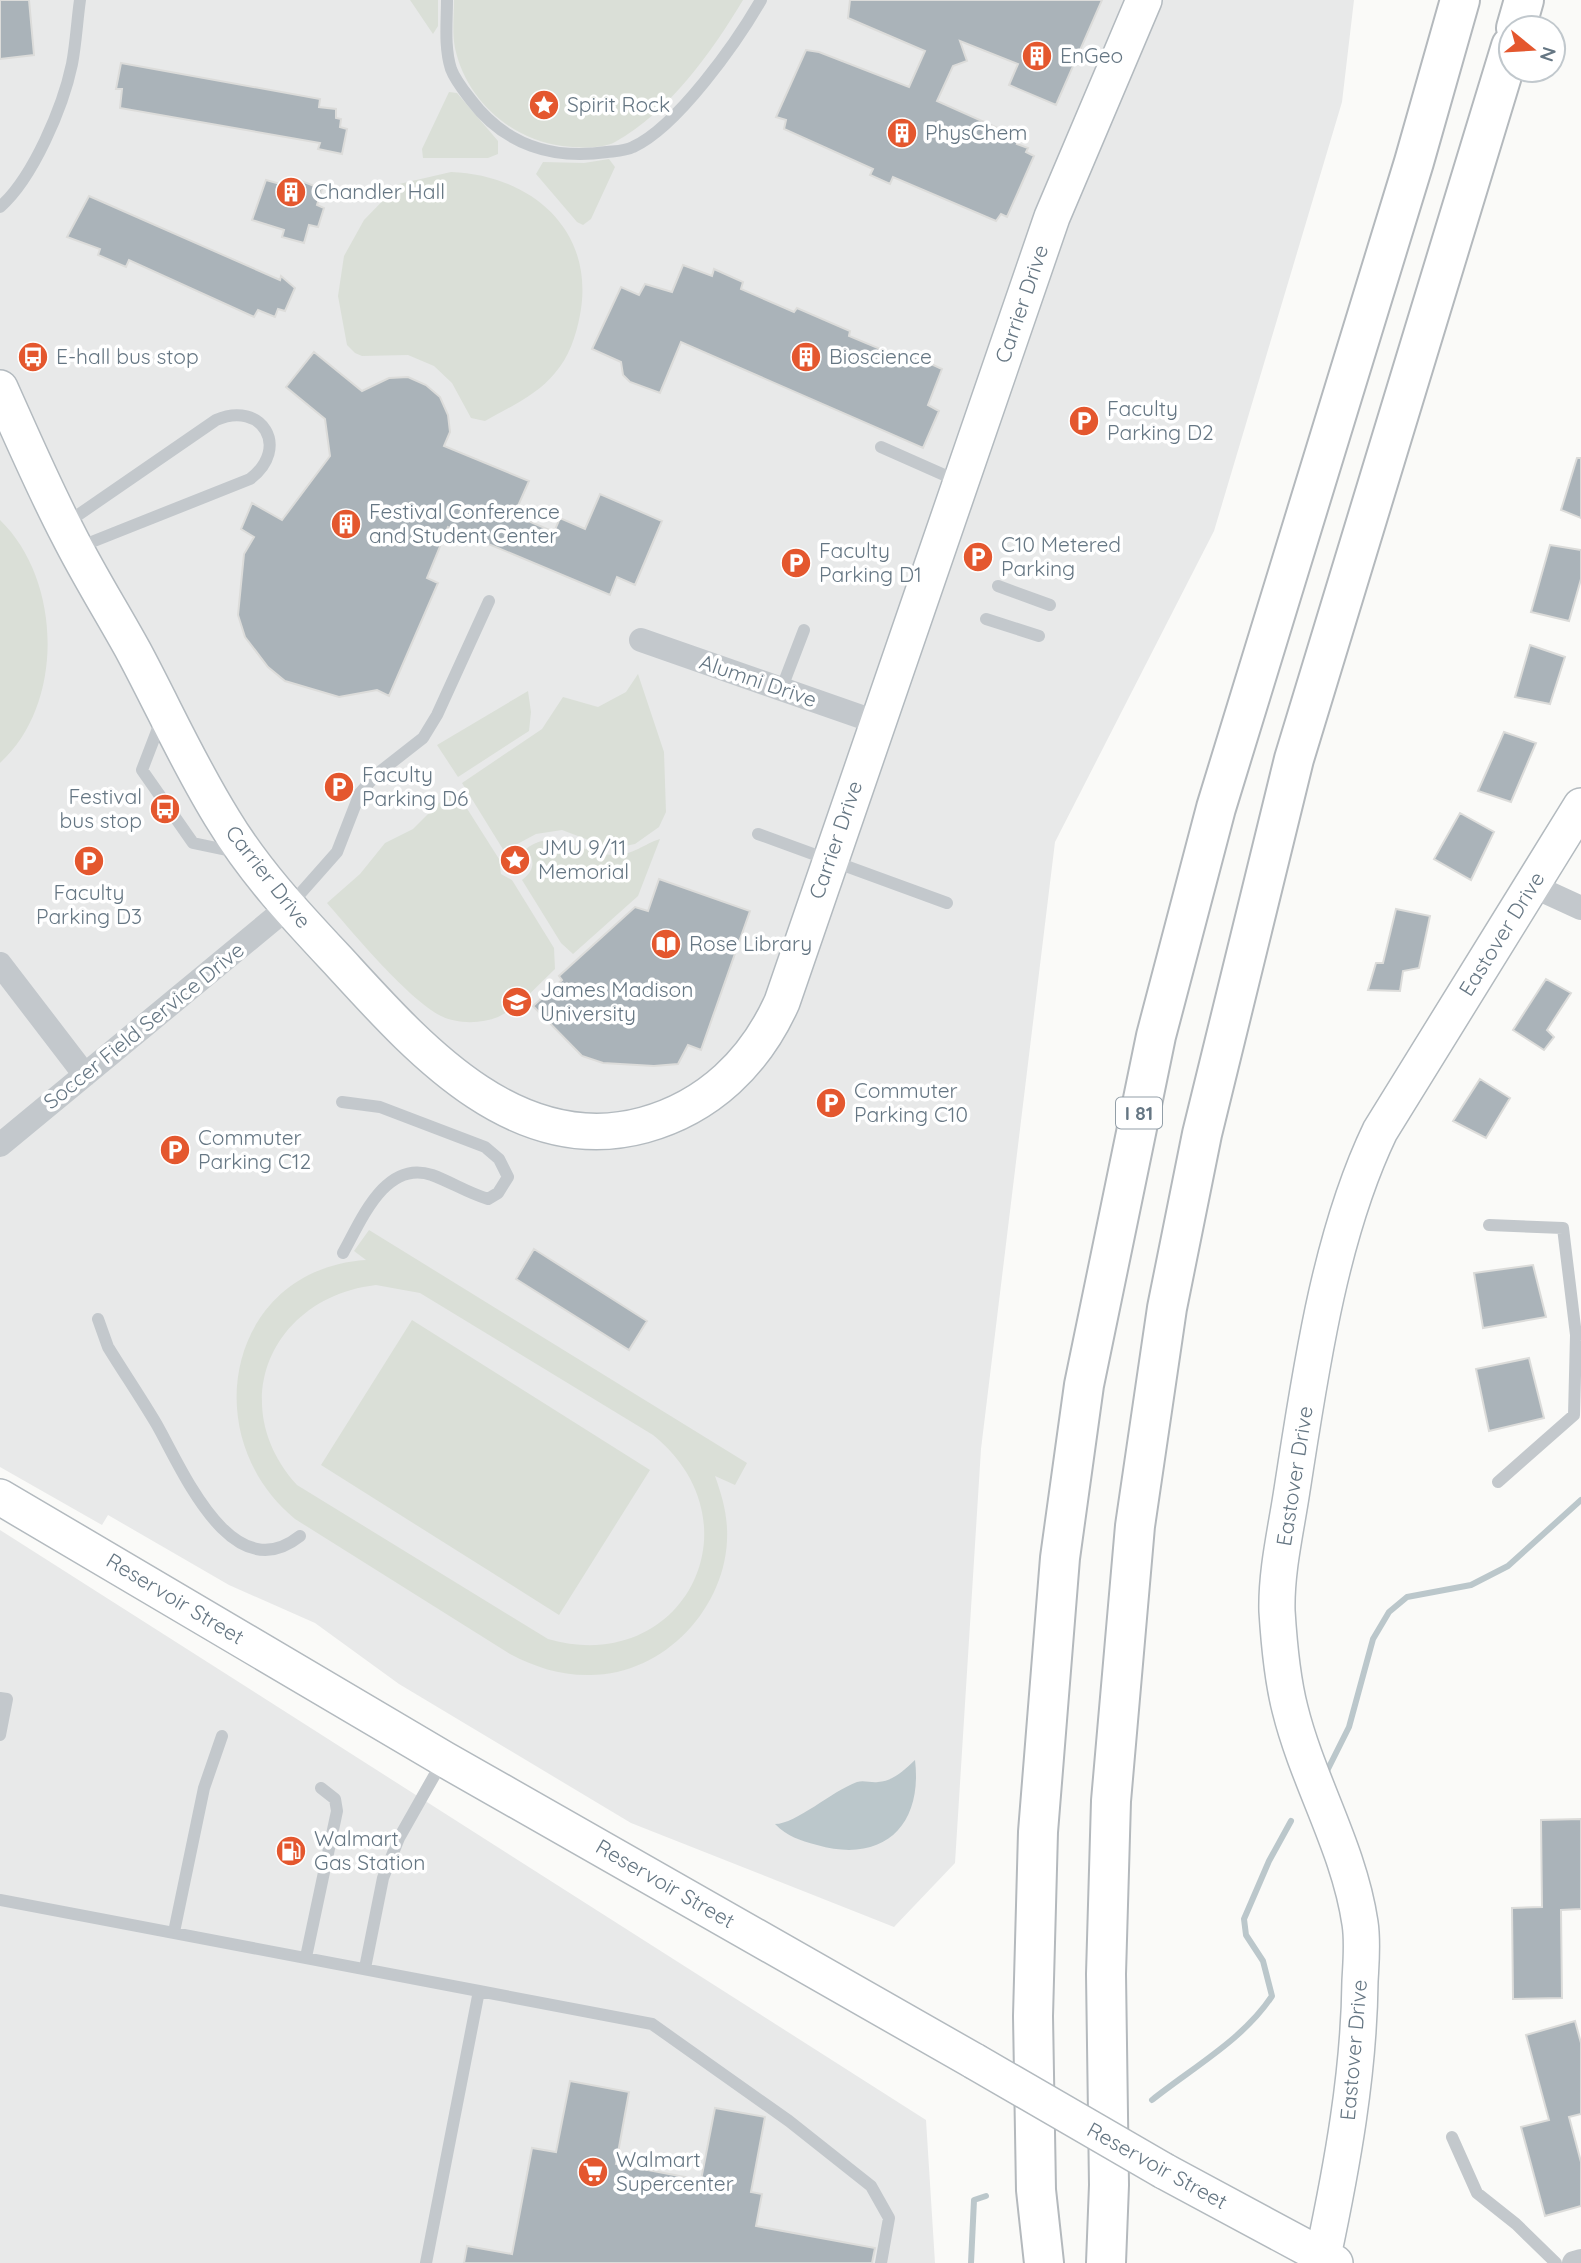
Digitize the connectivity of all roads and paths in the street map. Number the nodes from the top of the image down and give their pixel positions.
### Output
1 (80, 0) edge
2 (447, 0) edge
3 (761, 0) edge
4 (1144, 0) edge
5 (1460, 0) edge
6 (1500, 84) edge
7 (0, 207) edge
8 (0, 388) edge
9 (881, 447) dead end
10 (960, 482) junction
11 (69, 537) junction
12 (998, 586) dead end
13 (489, 601) dead end
14 (1049, 605) dead end
15 (986, 619) dead end
16 (804, 630) dead end
17 (1039, 636) dead end
18 (641, 640) dead end
19 (781, 690) junction
20 (165, 710) junction
21 (876, 722) junction
22 (1581, 806) edge
23 (758, 834) dead end
24 (246, 854) junction
25 (829, 860) junction
26 (1533, 886) junction
27 (947, 903) dead end
28 (288, 907) junction
29 (1581, 908) edge
30 (0, 964) edge
31 (85, 1075) junction
32 (342, 1102) dead end
33 (0, 1145) edge
34 (1489, 1225) dead end
35 (343, 1254) dead end
36 (98, 1319) dead end
37 (1578, 1334) edge
38 (1498, 1482) dead end
39 (0, 1497) edge
40 (300, 1536) dead end
41 (0, 1698) edge
42 (0, 1735) edge
43 (222, 1736) dead end
44 (444, 1759) junction
45 (321, 1788) dead end
46 (0, 1899) edge
47 (174, 1932) junction
48 (306, 1957) junction
49 (365, 1968) junction
50 (479, 1991) junction
51 (1452, 2137) dead end
52 (1109, 2185) junction
53 (1036, 2190) junction
54 (1335, 2199) junction
55 (1277, 2233) junction
56 (1329, 2260) edge
57 (1581, 2261) edge
58 (426, 2263) edge
59 (881, 2263) edge
60 (1030, 2263) edge
61 (1044, 2263) edge
62 (1106, 2263) edge
63 (1128, 2263) edge
64 (1556, 2263) edge
65 (1574, 2263) edge

1 - 7 lane
2 - 3 lane
4 - 10 street, Carrier Drive
5 - 53 highway, I 81
6 - 52 highway
8 - 11 street, Carrier Drive
9 - 10 lane
10 - 21 street, Carrier Drive
11 - 11 lane
11 - 20 street, Carrier Drive
12 - 14 lane
13 - 28 lane
15 - 17 lane
16 - 19 lane
18 - 19 street, Alumni Drive
19 - 21 street, Alumni Drive
20 - 24 street, Carrier Drive
20 - 24 lane
21 - 25 street, Carrier Drive
22 - 26 street, Eastover Drive
23 - 25 lane
24 - 28 street, Carrier Drive
25 - 27 lane
25 - 28 street, Carrier Drive
26 - 29 street
26 - 54 street, Eastover Drive
28 - 31 street, Soccer Field Service Drive
30 - 31 street
31 - 33 street, Soccer Field Service Drive
32 - 35 lane
34 - 37 lane
36 - 40 lane
37 - 38 lane
39 - 44 street, Reservoir Street
41 - 42 lane
43 - 47 lane
44 - 49 lane
44 - 55 street, Reservoir Street, bridge
45 - 48 lane
46 - 47 lane
47 - 48 lane
48 - 49 lane
49 - 50 lane
50 - 58 lane
50 - 59 lane
51 - 64 lane
52 - 62 highway
52 - 63 highway
53 - 60 highway
53 - 61 highway, I 81
54 - 55 street
54 - 56 street, Eastover Drive
55 - 56 street, Reservoir Street
57 - 65 street

